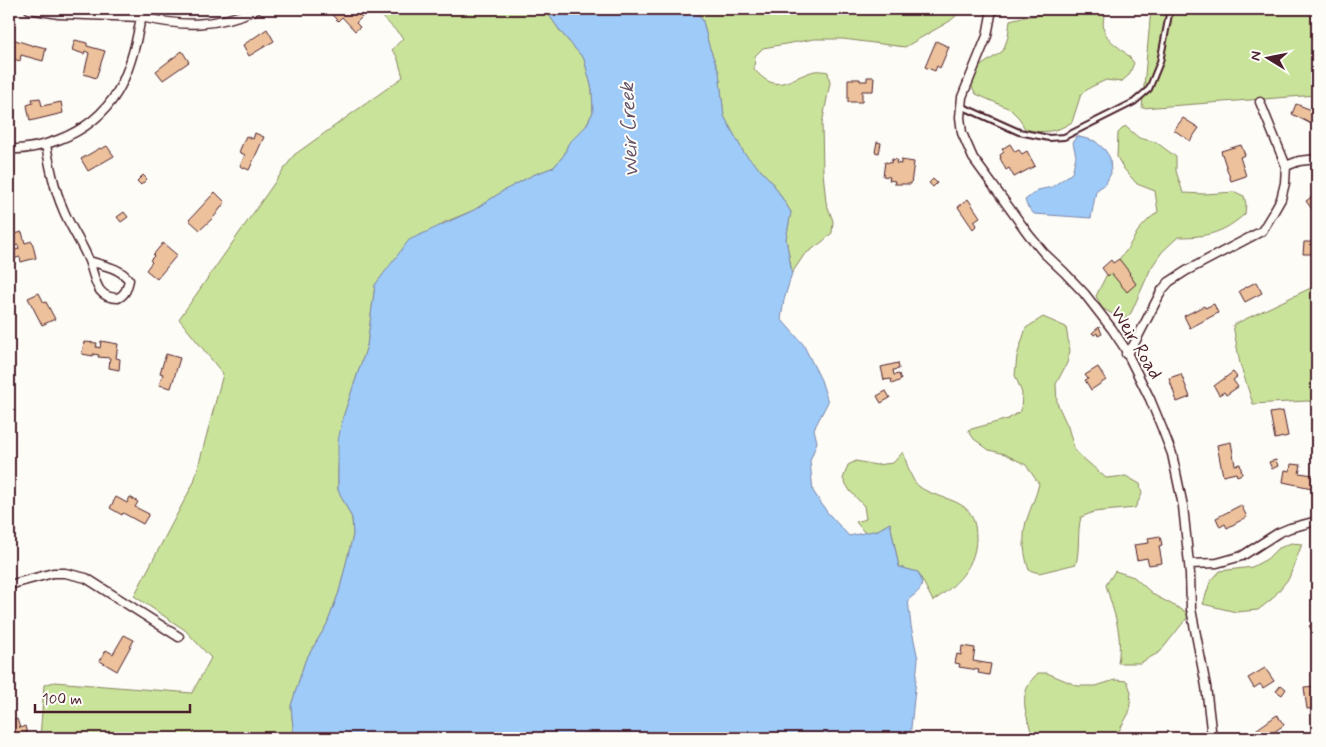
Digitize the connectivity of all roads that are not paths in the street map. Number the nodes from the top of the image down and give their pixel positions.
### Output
1 (29, 9) edge
2 (257, 9) edge
3 (992, 9) edge
4 (1170, 9) edge
5 (141, 13) edge
6 (1260, 102) dead end
7 (961, 106) junction
8 (46, 145) junction
9 (9, 149) edge
10 (1317, 159) edge
11 (1286, 166) junction
12 (89, 262) junction
13 (1126, 354) junction
14 (1317, 521) edge
15 (1190, 564) junction
16 (9, 585) edge
17 (179, 637) dead end
18 (1212, 738) edge

1 - 5 street
2 - 5 street
3 - 7 street, Weir Road
4 - 7 lane
5 - 8 street
6 - 11 street
7 - 13 street, Weir Road
8 - 9 street
8 - 12 street
10 - 11 street
11 - 13 street
12 - 12 street
13 - 15 street, Weir Road
14 - 15 street
15 - 18 street, Weir Road
16 - 17 street

